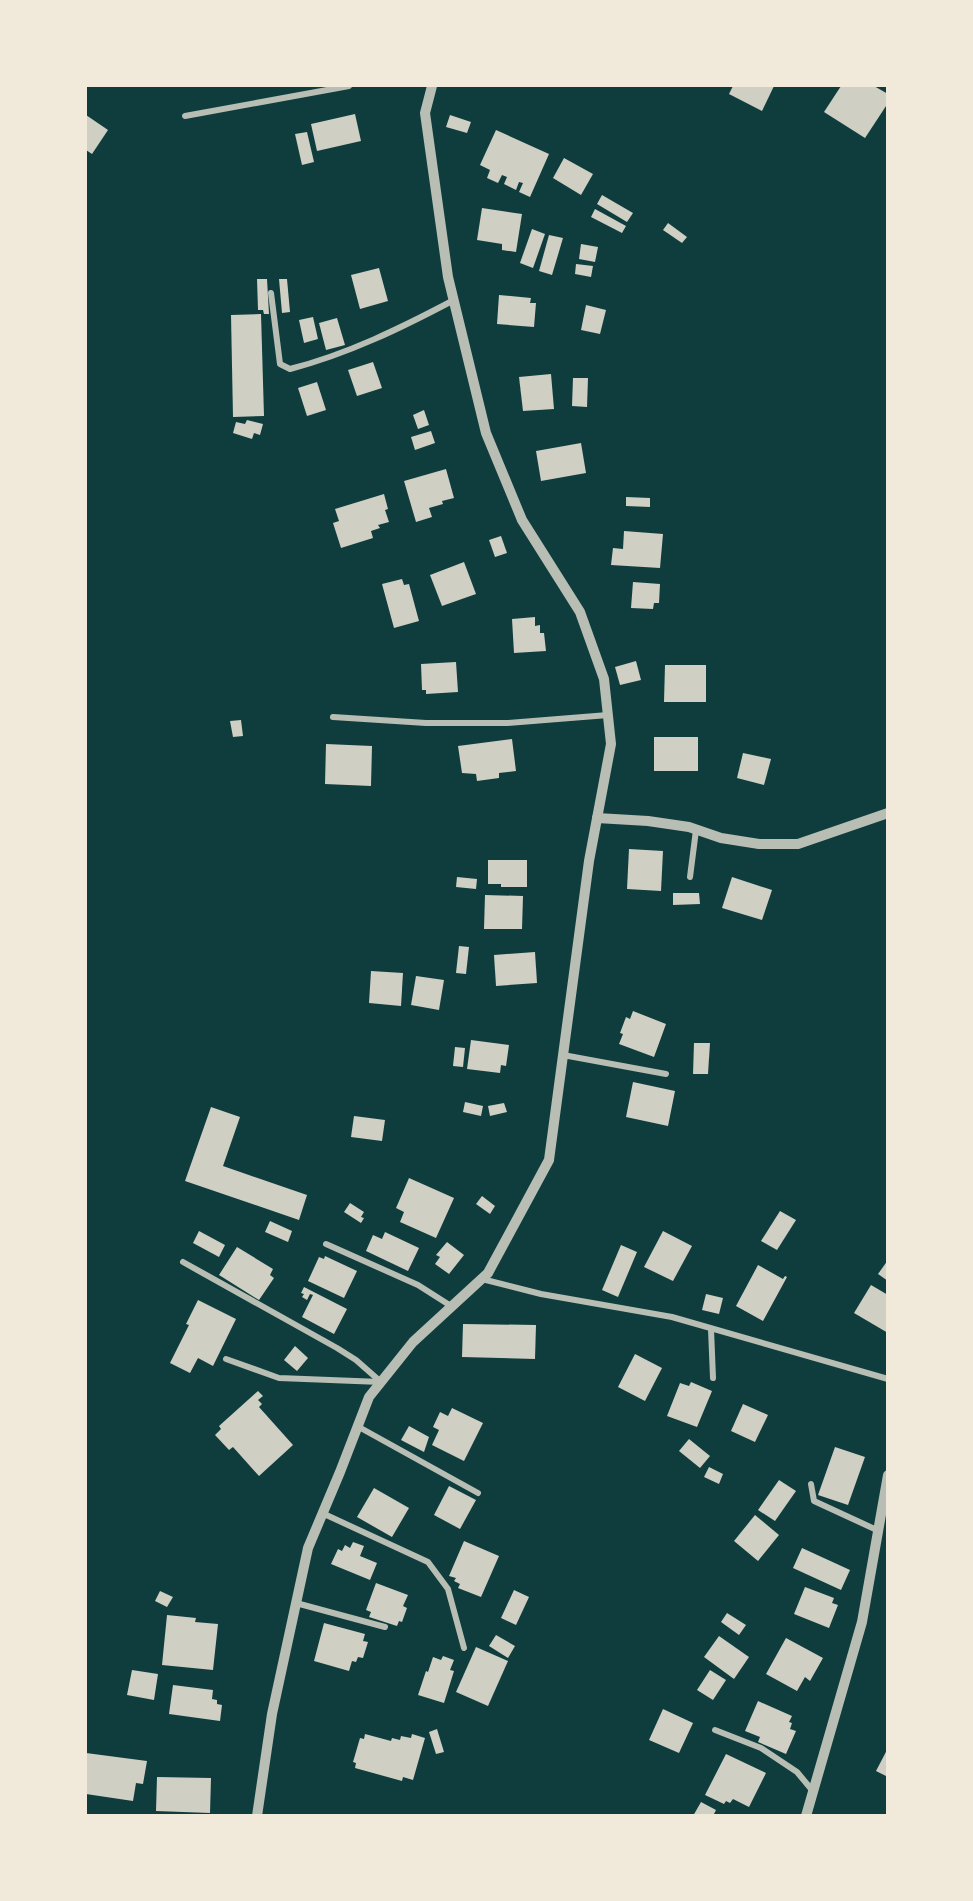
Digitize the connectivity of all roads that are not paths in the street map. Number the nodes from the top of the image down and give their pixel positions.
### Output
1 (349, 86) edge
2 (432, 86) edge
3 (185, 116) dead end
4 (271, 293) dead end
5 (454, 300) junction
6 (608, 715) junction
7 (333, 717) dead end
8 (888, 813) edge
9 (597, 818) junction
10 (696, 830) junction
11 (690, 877) dead end
12 (563, 1055) junction
13 (666, 1074) dead end
14 (327, 1244) dead end
15 (183, 1262) dead end
16 (481, 1279) junction
17 (451, 1306) junction
18 (711, 1329) junction
19 (226, 1359) dead end
20 (713, 1378) dead end
21 (888, 1379) edge
22 (381, 1382) junction
23 (357, 1426) junction
24 (888, 1474) edge
25 (811, 1484) dead end
26 (478, 1493) dead end
27 (322, 1513) junction
28 (879, 1531) junction
29 (296, 1603) junction
30 (385, 1627) dead end
31 (464, 1648) dead end
32 (715, 1730) dead end
33 (812, 1790) junction
34 (257, 1815) edge
35 (806, 1815) edge

1 - 3 street
2 - 5 street
4 - 5 street
5 - 6 street
6 - 7 street
6 - 9 street
8 - 10 street
9 - 10 street
9 - 12 street
10 - 11 street
12 - 13 street
12 - 16 street
14 - 17 street
15 - 22 street
16 - 17 street
16 - 18 street
17 - 22 street
18 - 20 street
18 - 21 street
19 - 22 street
22 - 23 street
23 - 26 street
23 - 27 street
24 - 28 street
25 - 28 street
27 - 29 street
27 - 31 street
28 - 33 street
29 - 30 street
29 - 34 street
32 - 33 street
33 - 35 street

